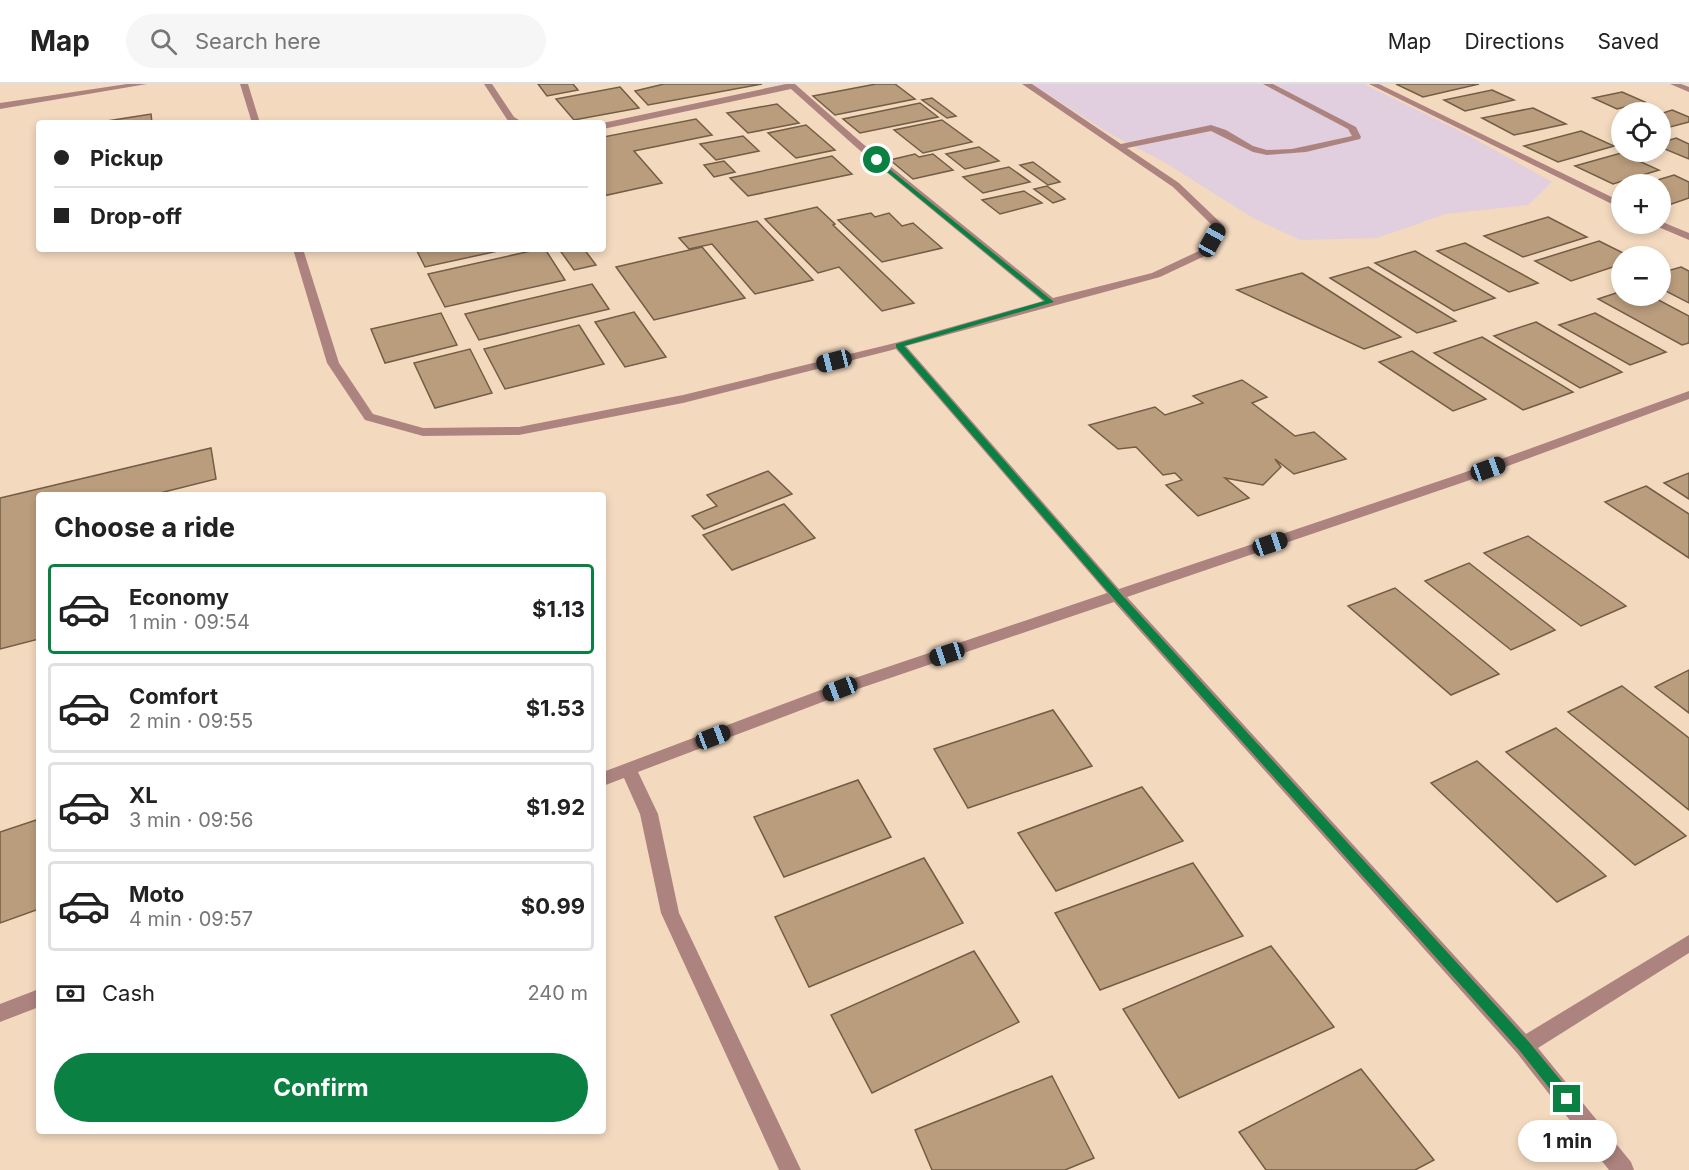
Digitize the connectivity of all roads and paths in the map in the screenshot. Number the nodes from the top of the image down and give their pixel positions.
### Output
1 (142, 84) edge
2 (244, 84) edge
3 (488, 84) edge
4 (1026, 84) edge
5 (1267, 84) edge
6 (1373, 84) edge
7 (1674, 84) edge
8 (791, 85) edge
9 (1689, 90) edge
10 (0, 106) edge
11 (255, 120) edge
12 (513, 120) edge
13 (606, 125) edge
14 (1120, 147) junction
15 (1611, 201) edge
16 (1671, 229) edge
17 (1689, 237) edge
18 (299, 252) edge
19 (1051, 302) junction
20 (899, 345) junction
21 (1689, 394) edge
22 (1118, 597) junction
23 (628, 769) junction
24 (606, 778) edge
25 (1689, 943) edge
26 (36, 999) edge
27 (0, 1013) edge
28 (1524, 1046) junction
29 (790, 1170) edge
30 (1623, 1170) edge

1 - 10 street
2 - 11 street
3 - 12 street
4 - 14 street
5 - 14 street
6 - 15 street
7 - 9 street
8 - 13 street
8 - 19 street
14 - 19 street
16 - 17 street
18 - 20 street
19 - 20 street
20 - 22 street
21 - 22 street
22 - 23 street
22 - 28 street
23 - 24 street
23 - 29 street
25 - 28 street
26 - 27 street
28 - 30 street

